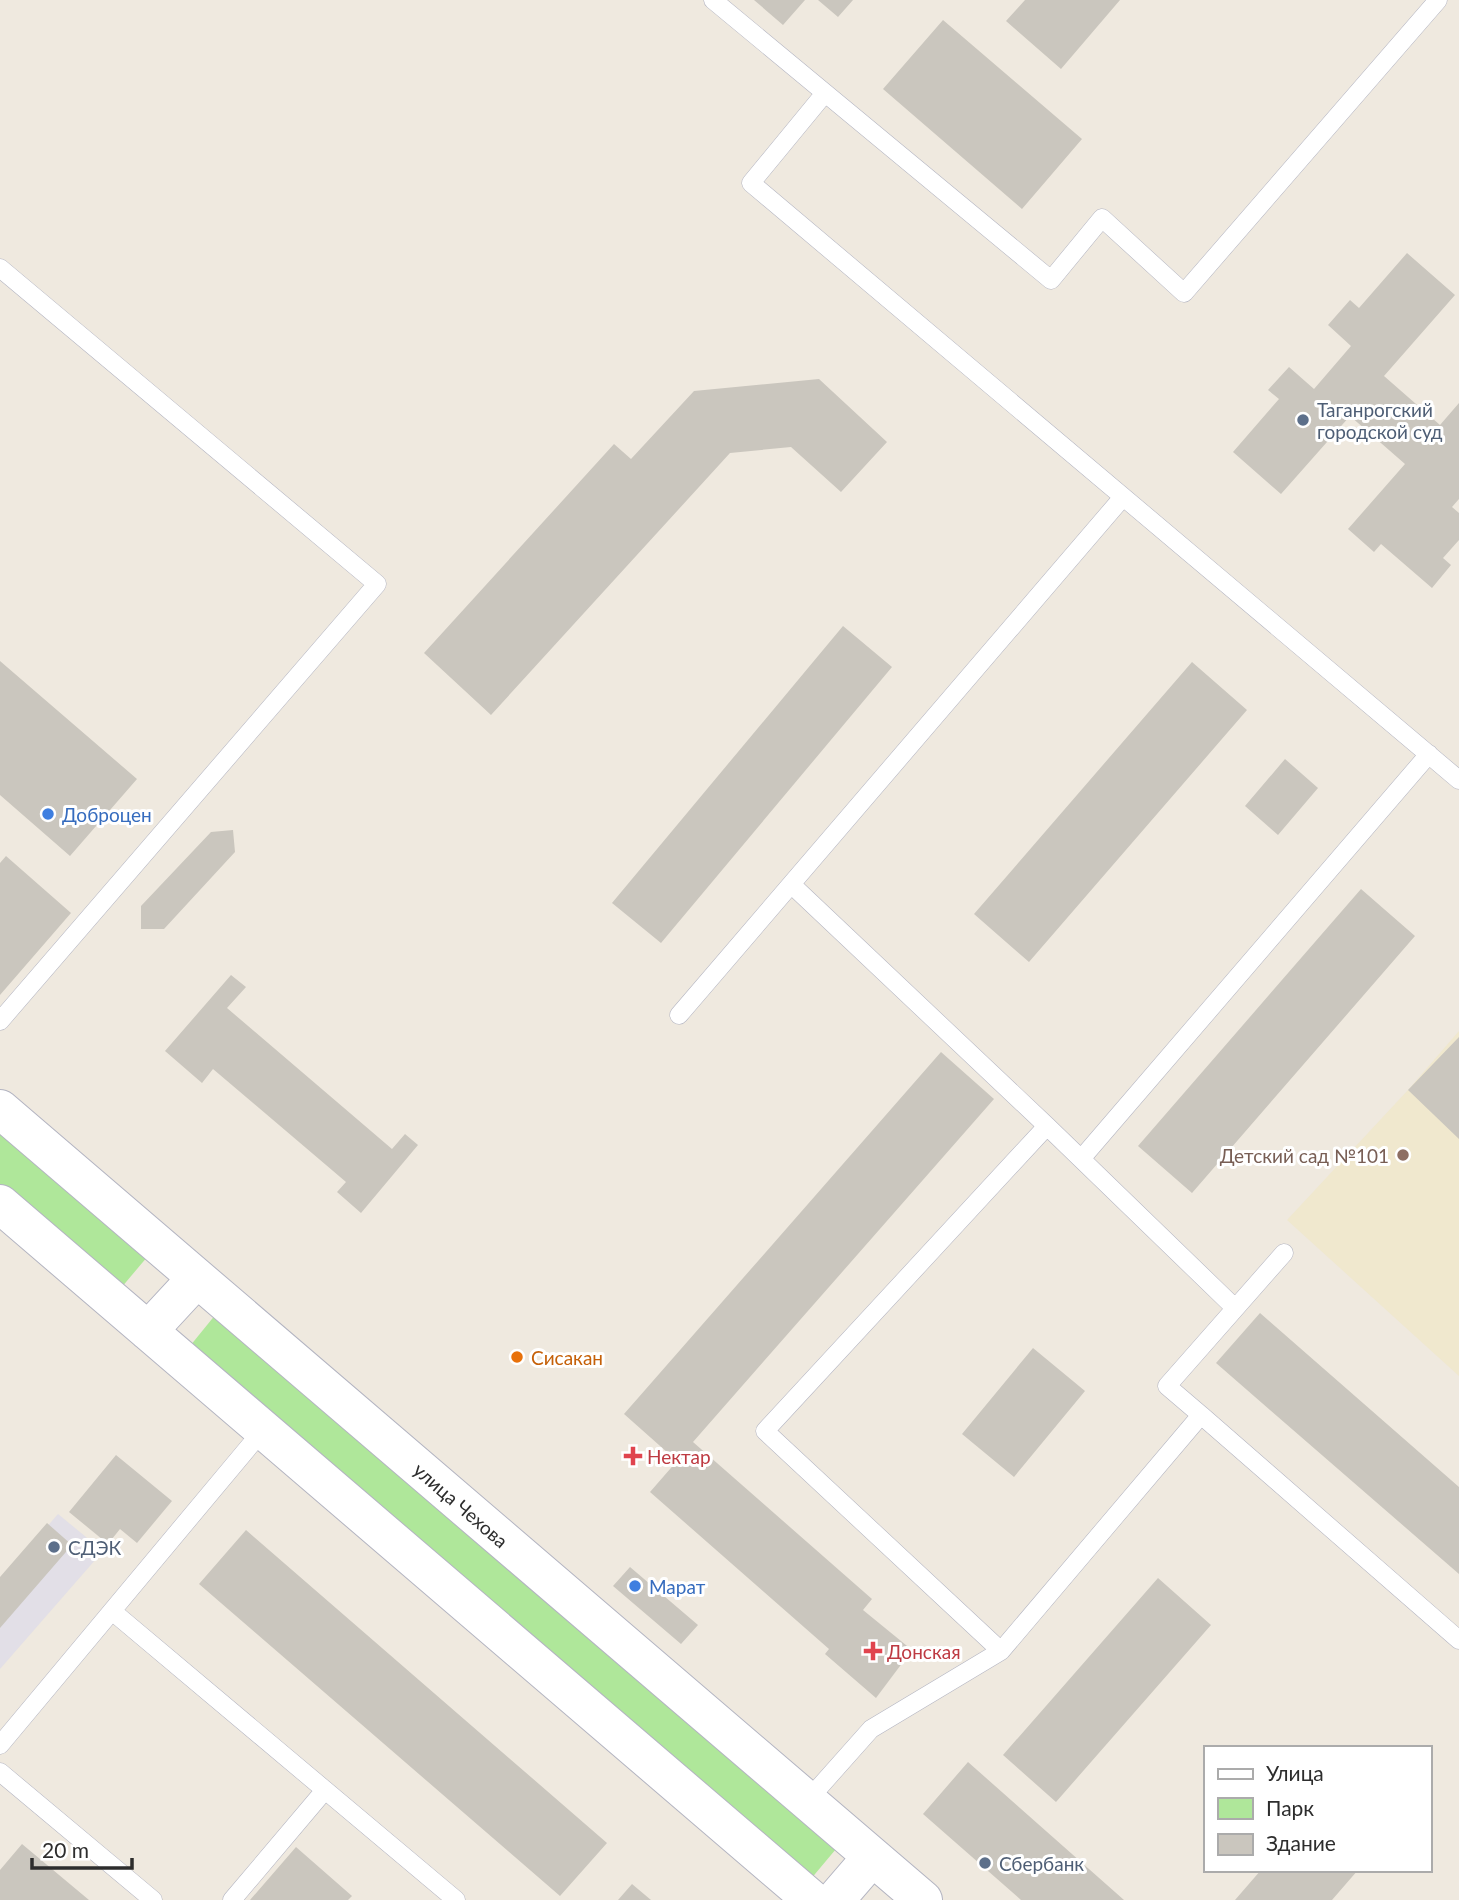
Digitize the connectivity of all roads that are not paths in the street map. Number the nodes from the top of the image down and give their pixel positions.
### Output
1 (713, 0) edge
2 (1438, 0) edge
3 (825, 93) junction
4 (0, 268) edge
5 (1123, 497) junction
6 (1429, 754) junction
7 (1459, 780) edge
8 (792, 885) junction
9 (679, 1015) dead end
10 (0, 1021) edge
11 (0, 1109) edge
12 (1047, 1126) junction
13 (1081, 1159) junction
14 (0, 1204) edge
15 (1284, 1253) dead end
16 (197, 1278) junction
17 (1235, 1308) junction
18 (148, 1331) junction
19 (1201, 1415) junction
20 (263, 1430) junction
21 (112, 1611) junction
22 (1459, 1640) edge
23 (1001, 1651) junction
24 (0, 1745) edge
25 (0, 1772) edge
26 (325, 1790) junction
27 (807, 1801) junction
28 (872, 1857) junction
29 (153, 1900) edge
30 (232, 1900) edge
31 (456, 1900) edge
32 (813, 1900) edge
33 (835, 1900) edge
34 (923, 1900) edge

1 - 3 lane
2 - 3 lane
3 - 5 lane
4 - 10 lane
5 - 6 lane
5 - 8 lane
6 - 7 lane
6 - 13 lane
8 - 9 lane
8 - 12 lane
11 - 16 street, улица Чехова
12 - 13 lane
12 - 23 lane
13 - 17 lane
14 - 18 street
15 - 17 lane
16 - 18 street
16 - 27 street, улица Чехова
17 - 19 lane
18 - 20 street
19 - 22 lane
19 - 23 lane
20 - 21 lane
20 - 32 street
21 - 24 lane
21 - 26 lane
23 - 27 lane
25 - 29 lane
26 - 30 lane
26 - 31 lane
27 - 28 street, улица Чехова
28 - 33 street
28 - 34 street, улица Чехова

